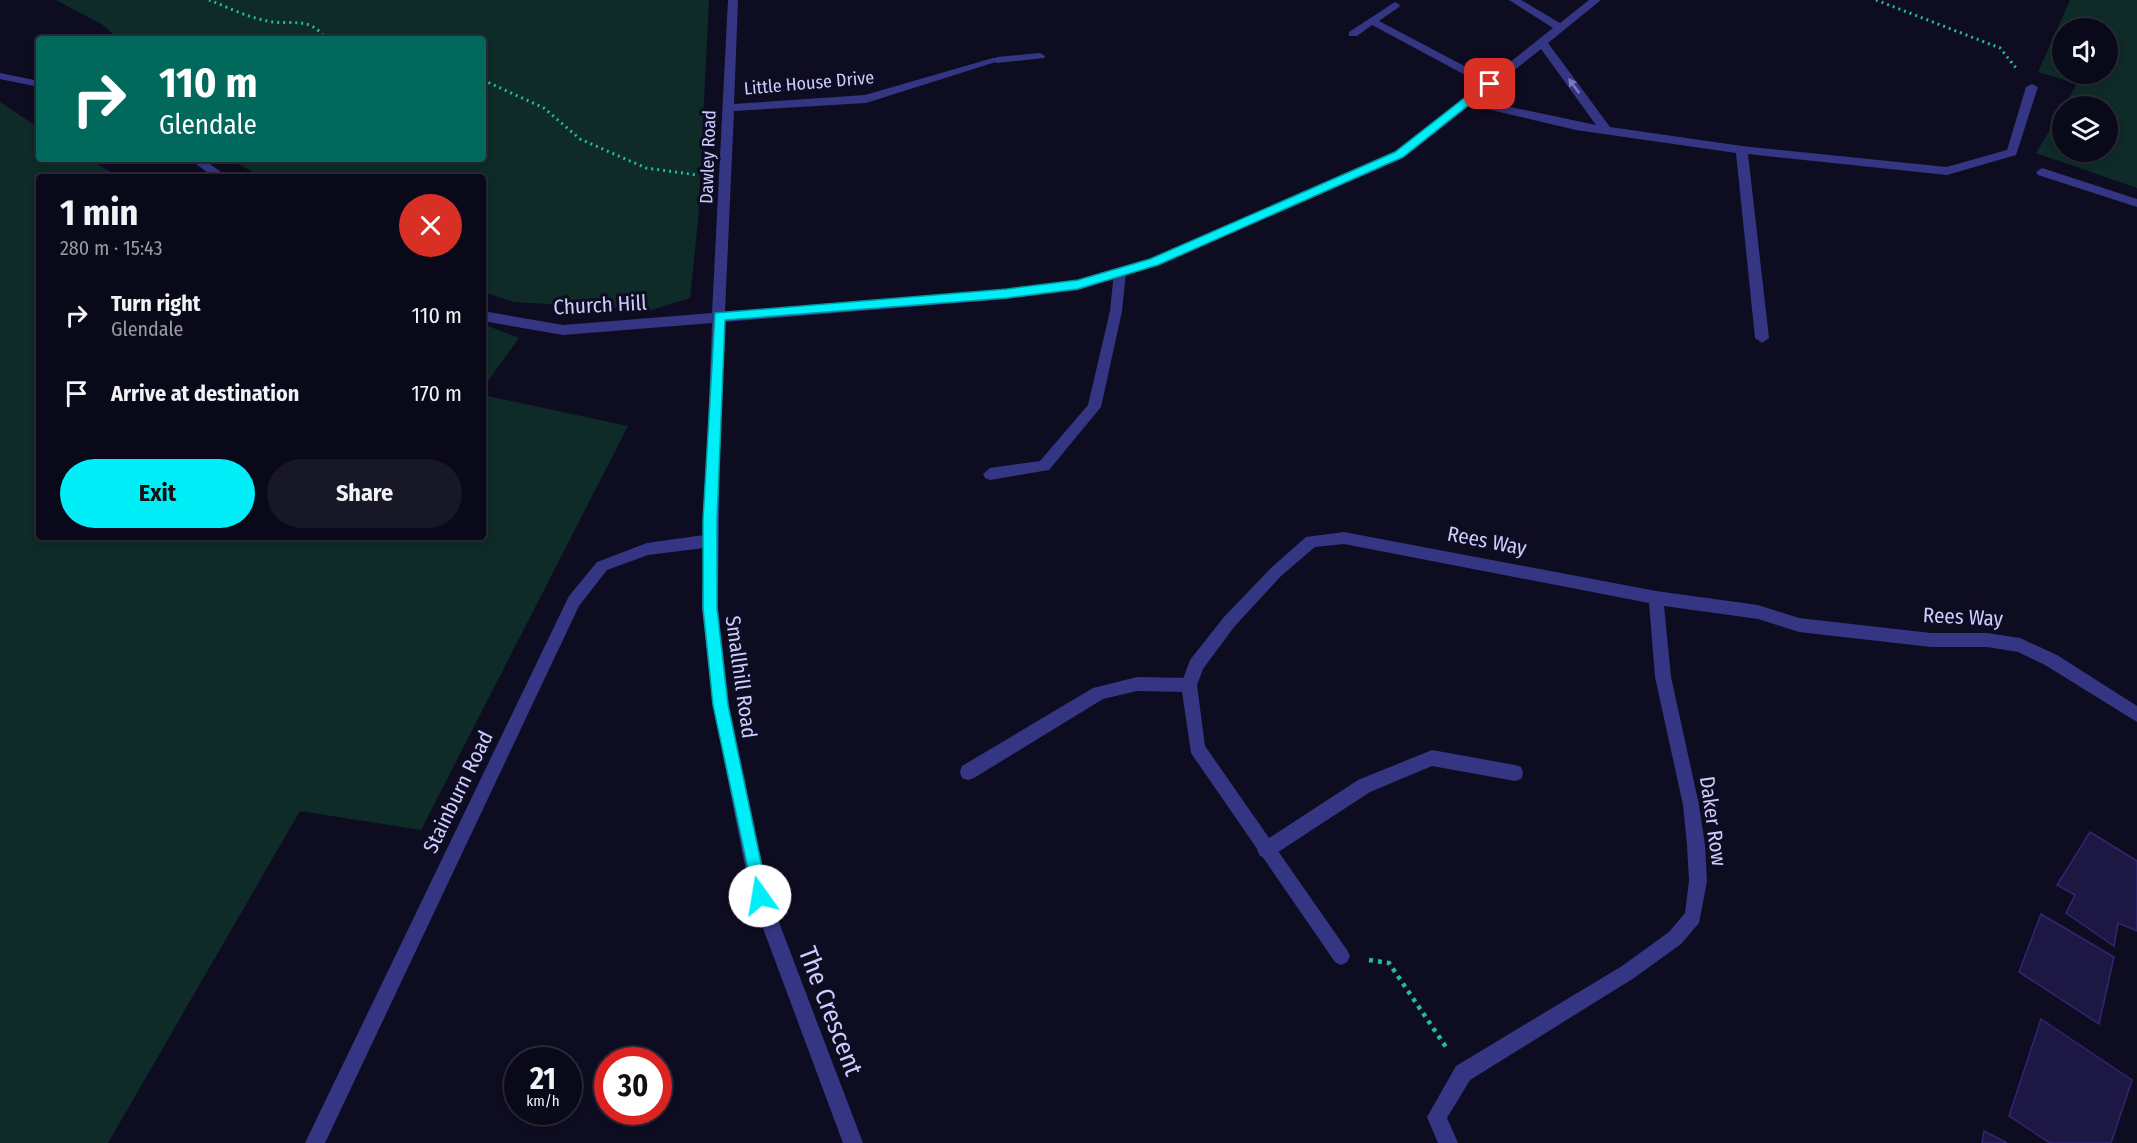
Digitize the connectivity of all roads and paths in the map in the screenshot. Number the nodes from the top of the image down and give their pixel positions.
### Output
1 (208, 0) edge
2 (733, 0) edge
3 (1514, 0) edge
4 (1596, 0) edge
5 (1876, 0) edge
6 (1395, 5) dead end
7 (1372, 21) junction
8 (1560, 28) junction
9 (1353, 34) dead end
10 (324, 36) edge
11 (1543, 44) junction
12 (1040, 56) dead end
13 (0, 76) edge
14 (486, 81) edge
15 (36, 83) edge
16 (1490, 84) junction
17 (2032, 87) joint
18 (1467, 101) junction
19 (728, 108) junction
20 (1605, 129) junction
21 (1742, 150) junction
22 (200, 162) edge
23 (2042, 172) dead end
24 (218, 174) edge
25 (725, 179) junction
26 (2137, 203) edge
27 (1120, 272) junction
28 (719, 316) junction
29 (486, 317) edge
30 (1762, 338) dead end
31 (990, 474) dead end
32 (710, 541) junction
33 (1656, 598) junction
34 (1189, 685) junction
35 (2137, 715) edge
36 (968, 772) dead end
37 (1515, 772) dead end
38 (1266, 850) junction
39 (760, 896) joint
40 (1341, 956) joint
41 (1463, 1073) junction
42 (315, 1143) edge
43 (853, 1143) edge
44 (1448, 1143) edge

1 - 10 path
2 - 19 street, Dawley Road
3 - 8 street
4 - 8 street, Church Hill
5 - 17 path
6 - 7 street
7 - 9 street
7 - 16 street
8 - 11 street, Church Hill
11 - 16 street, Church Hill
20 -> 11 street
12 - 19 street, Little House Drive
13 - 15 street
14 - 25 path
16 - 18 street, Church Hill
17 - 21 street
18 - 20 street
18 - 27 street, Church Hill
19 - 25 street, Dawley Road
20 - 21 street
21 - 30 street
22 - 24 street
23 - 26 street
25 - 28 street, Dawley Road
27 - 28 street, Church Hill
27 - 31 street
28 - 29 street, Church Hill
28 - 32 street, Smallhill Road
32 - 39 street, Smallhill Road
32 - 42 street, Stainburn Road
33 - 34 street, Rees Way
33 - 35 street, Rees Way
33 - 41 street, Daker Row
34 - 36 street
34 - 38 street
37 - 38 street
38 - 40 street
39 - 43 street, The Crescent
40 - 41 path
41 - 44 street

